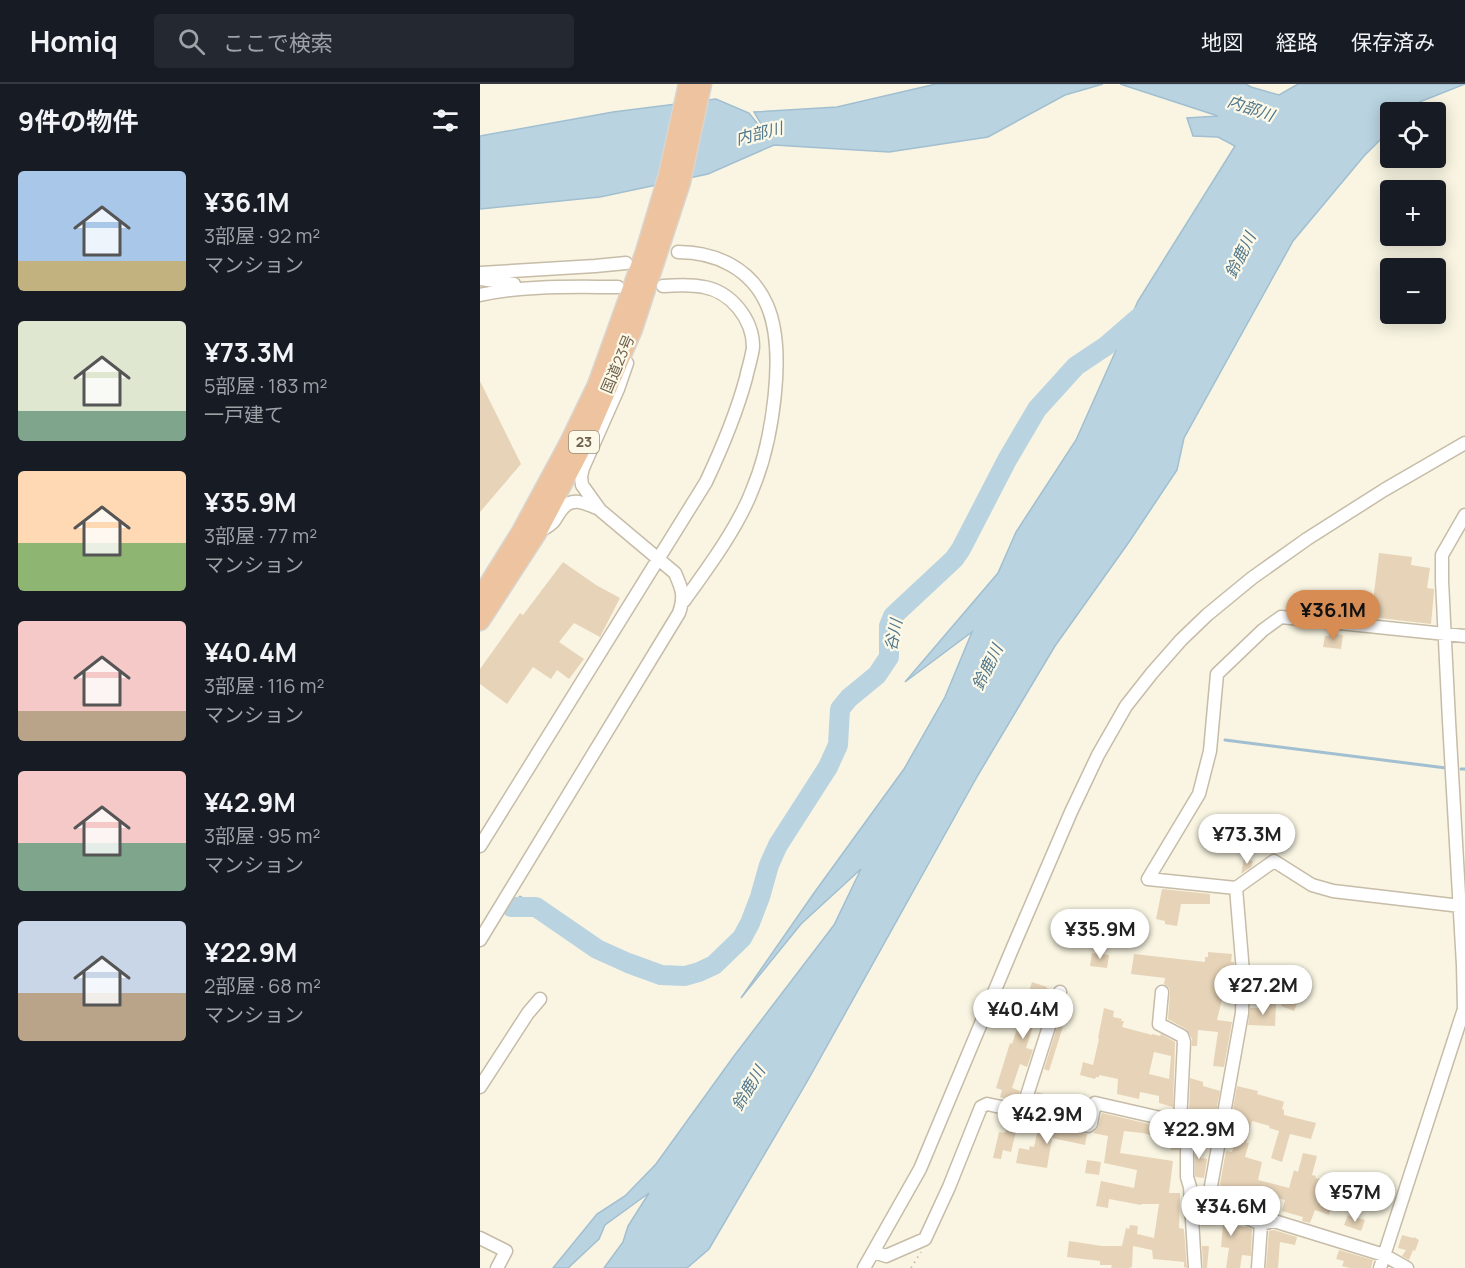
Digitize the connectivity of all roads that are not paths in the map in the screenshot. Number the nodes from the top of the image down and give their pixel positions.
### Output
1 (688, 84) edge
2 (702, 84) edge
3 (661, 251) junction
4 (626, 263) dead end
5 (480, 273) edge
6 (480, 279) edge
7 (663, 286) dead end
8 (536, 287) junction
9 (618, 287) dead end
10 (480, 295) edge
11 (633, 329) junction
12 (1465, 443) edge
13 (600, 510) junction
14 (1465, 516) edge
15 (537, 533) junction
16 (658, 559) junction
17 (480, 598) edge
18 (684, 601) junction
19 (480, 621) edge
20 (1445, 634) junction
21 (1465, 636) edge
22 (480, 846) edge
23 (1236, 888) junction
24 (1462, 907) edge
25 (480, 940) edge
26 (1060, 992) dead end
27 (1162, 992) dead end
28 (540, 999) dead end
29 (1460, 1039) edge
30 (480, 1087) edge
31 (1022, 1111) junction
32 (1183, 1123) junction
33 (1219, 1133) junction
34 (1211, 1186) junction
35 (1190, 1187) junction
36 (1261, 1224) junction
37 (480, 1238) edge
38 (874, 1252) junction
39 (1384, 1255) junction
40 (497, 1268) edge
41 (864, 1268) edge
42 (1195, 1268) edge
43 (1258, 1268) edge
44 (1380, 1268) edge
45 (1407, 1268) edge

1 - 3 highway, 国道23号 / 23
2 - 3 highway, 国道23号 / 23
3 - 11 highway, 国道23号 / 23
3 - 17 highway, 国道23号 / 23
3 - 18 street
4 - 5 street
6 - 8 street
7 - 16 street
8 - 9 street
8 - 10 street
11 - 13 street
11 - 15 highway, 国道23号 / 23
12 - 38 street
13 - 15 street
13 - 16 street
14 - 20 street
15 - 19 highway, 国道23号 / 23
16 - 18 street
16 - 22 street
18 - 25 street
20 - 21 street
20 - 23 street
20 - 24 street
23 - 24 street
23 - 33 street
24 - 29 street
26 - 31 street
27 - 32 street
28 - 30 street
29 - 39 street
31 - 32 street
31 - 38 street
32 - 33 street
32 - 35 street
33 - 34 street
34 - 35 street
34 - 36 street
35 - 42 street
36 - 39 street
36 - 43 street
37 - 40 street
38 - 41 street
39 - 44 street
39 - 45 street

